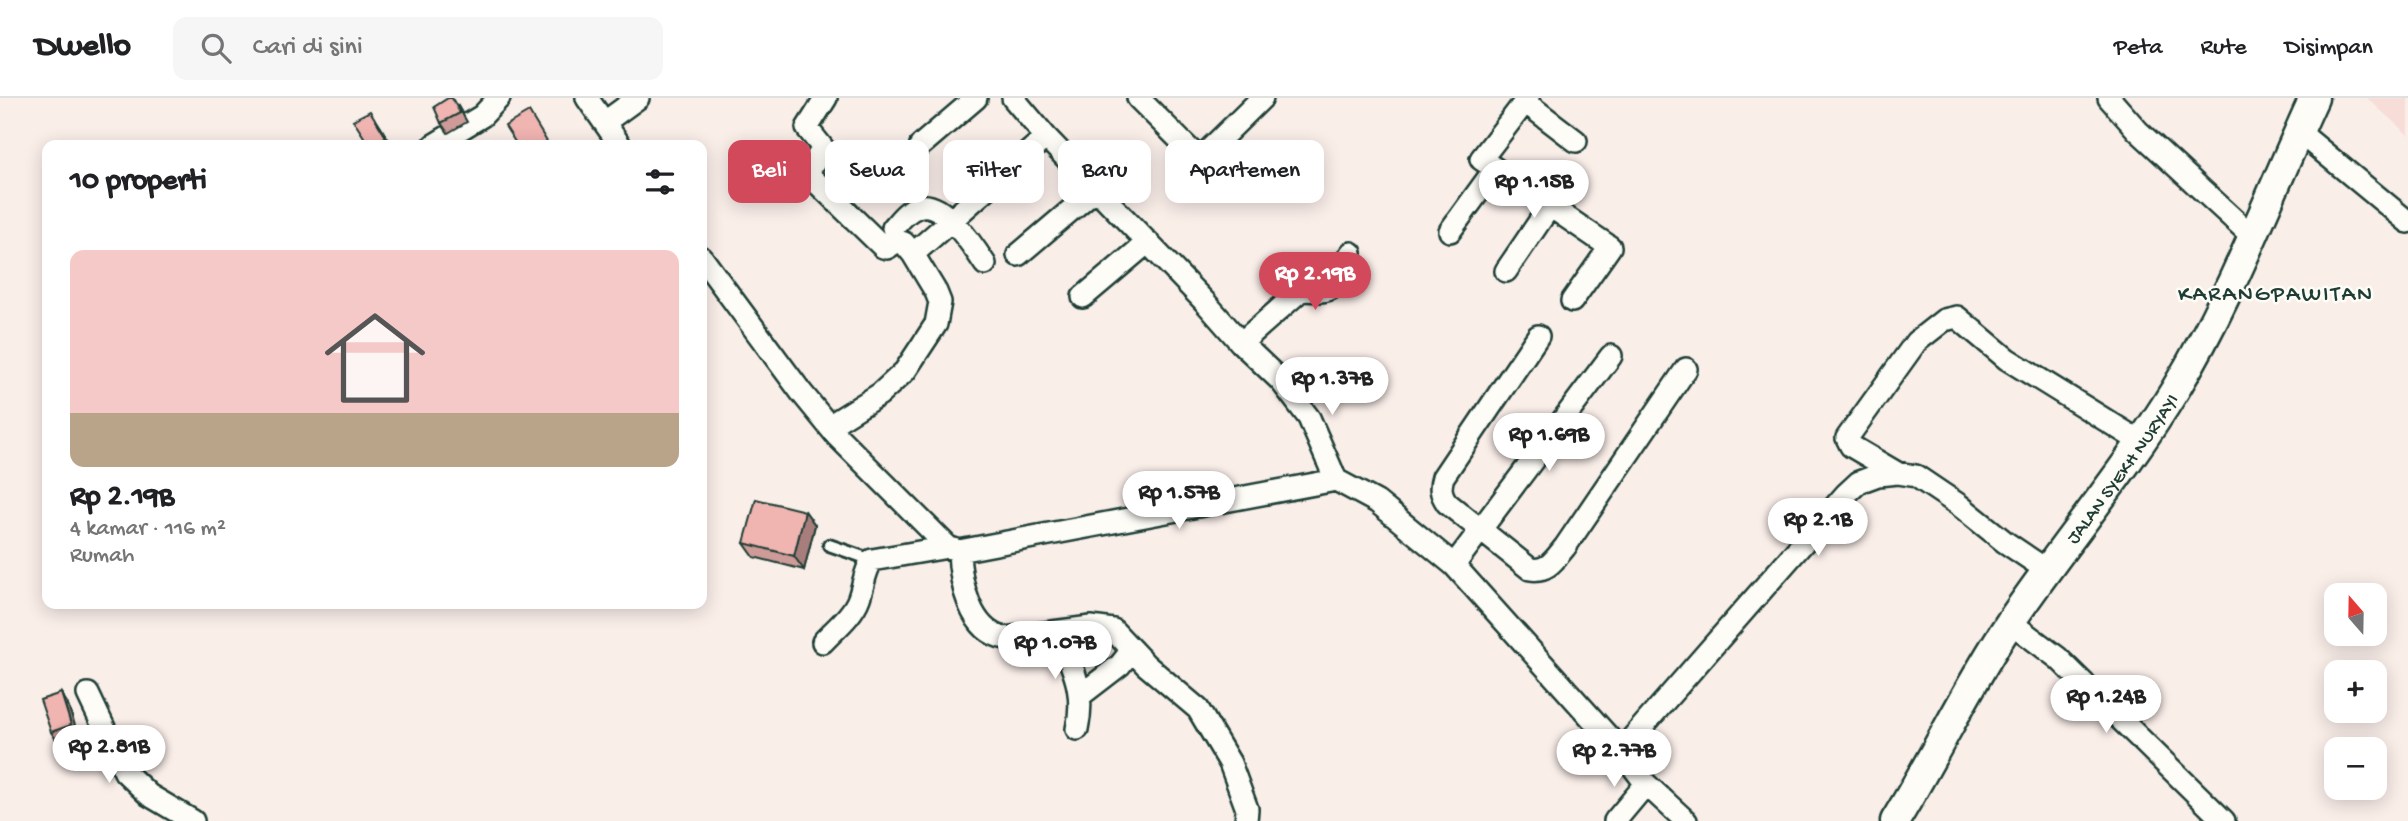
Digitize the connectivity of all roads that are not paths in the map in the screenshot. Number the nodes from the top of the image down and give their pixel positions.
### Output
1 (499, 98) edge
2 (587, 98) edge
3 (638, 98) edge
4 (826, 98) edge
5 (976, 98) edge
6 (1013, 98) edge
7 (1138, 98) edge
8 (2109, 98) edge
9 (2314, 98) edge
10 (1526, 100) edge
11 (1249, 102) edge
12 (605, 122) junction
13 (2299, 132) junction
14 (1046, 137) junction
15 (441, 140) edge
16 (617, 140) edge
17 (926, 140) edge
18 (1181, 140) edge
19 (1216, 140) edge
20 (1576, 141) dead end
21 (1058, 149) edge
22 (1495, 169) junction
23 (1079, 203) edge
24 (1111, 203) edge
25 (1550, 206) junction
26 (950, 221) junction
27 (2408, 222) edge
28 (893, 228) dead end
29 (1450, 231) dead end
30 (2252, 236) junction
31 (1148, 242) junction
32 (1351, 253) dead end
33 (913, 254) junction
34 (1017, 256) dead end
35 (985, 264) dead end
36 (1506, 271) dead end
37 (711, 288) edge
38 (1083, 297) dead end
39 (1572, 301) dead end
40 (1538, 336) dead end
41 (1241, 344) junction
42 (1611, 356) dead end
43 (1686, 369) dead end
44 (829, 426) junction
45 (2141, 442) junction
46 (1897, 473) junction
47 (1336, 480) junction
48 (1480, 530) junction
49 (829, 545) dead end
50 (953, 549) junction
51 (872, 560) junction
52 (1454, 565) junction
53 (2048, 570) junction
54 (2010, 622) junction
55 (1059, 632) junction
56 (822, 642) dead end
57 (1132, 650) junction
58 (88, 694) dead end
59 (1081, 695) junction
60 (1077, 729) dead end
61 (1621, 751) junction
62 (1646, 783) junction
63 (193, 821) edge
64 (1246, 821) edge
65 (1615, 821) edge
66 (1686, 821) edge
67 (1895, 821) edge
68 (2224, 821) edge

1 - 15 street
2 - 12 street
3 - 12 street
4 - 33 street
5 - 17 street
6 - 14 street
7 - 18 street
8 - 30 street
9 - 13 main road, JALAN SYEKH NURYAYI
10 - 20 street
10 - 22 street
11 - 19 street
12 - 16 street
13 - 27 street
13 - 30 main road, JALAN SYEKH NURYAYI
14 - 21 street
14 - 26 street
22 - 25 street
22 - 29 street
23 - 34 street
24 - 31 street
25 - 36 street
25 - 39 street
26 - 28 street
26 - 33 street
26 - 35 street
30 - 45 main road, JALAN SYEKH NURYAYI
31 - 38 street
31 - 41 street
32 - 41 street
33 - 44 street
37 - 44 street
40 - 48 street
41 - 47 street
42 - 48 street
43 - 48 street
44 - 50 street
45 - 46 street
45 - 53 main road, JALAN SYEKH NURYAYI
46 - 53 street
46 - 61 street
47 - 50 street
47 - 52 street
48 - 52 street
49 - 51 lane
50 - 51 street
50 - 55 street
51 - 56 street
52 - 61 street
53 - 54 main road, JALAN SYEKH NURYAYI
54 - 67 main road, JALAN SYEKH NURYAYI
54 - 68 street
55 - 57 street
55 - 59 street
57 - 59 street
57 - 64 street
58 - 63 street
59 - 60 street
61 - 62 street
62 - 65 street
62 - 66 street

